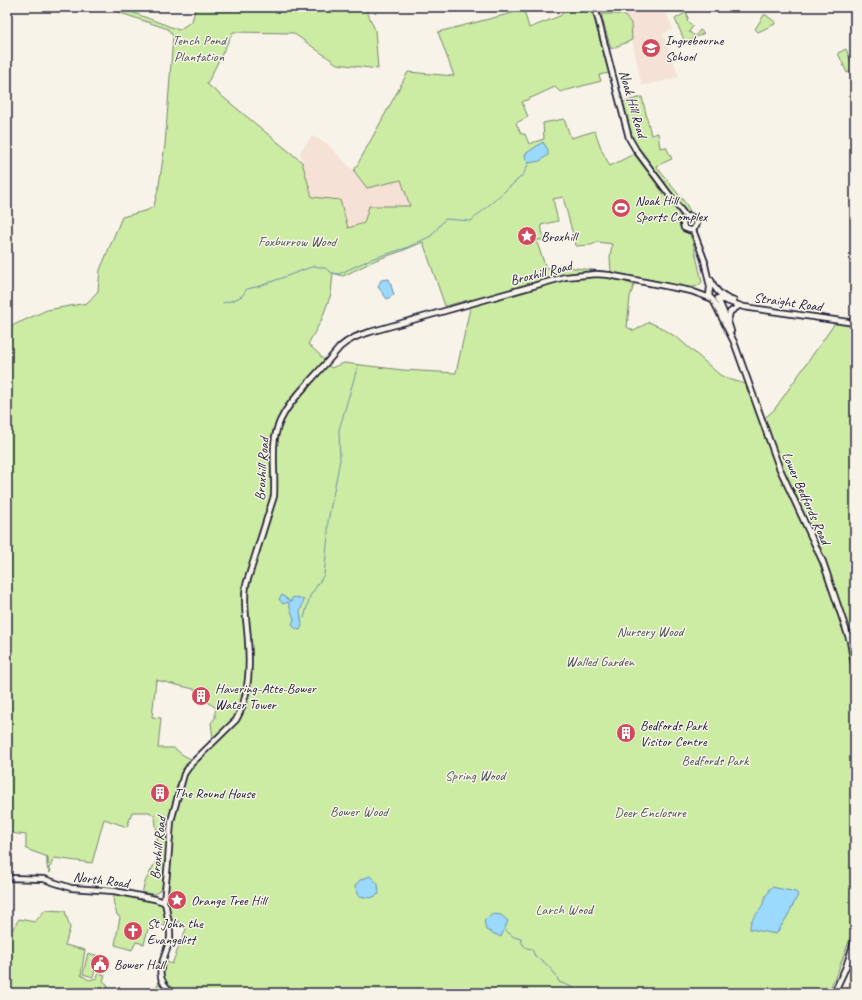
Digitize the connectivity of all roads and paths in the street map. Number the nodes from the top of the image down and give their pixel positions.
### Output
1 (595, 7) edge
2 (686, 217) junction
3 (693, 230) junction
4 (704, 260) junction
5 (691, 291) junction
6 (710, 291) junction
7 (716, 296) junction
8 (739, 306) junction
9 (751, 307) junction
10 (728, 322) junction
11 (855, 323) edge
12 (732, 337) junction
13 (855, 670) edge
14 (7, 878) edge
15 (165, 889) junction
16 (155, 899) junction
17 (164, 902) junction
18 (855, 939) edge
19 (173, 993) edge
20 (834, 993) edge

1 - 2 street, Noak Hill Road
2 - 3 street, Noak Hill Road
2 - 3 street, Noak Hill Road
3 - 4 street, Noak Hill Road
4 - 6 street, Noak Hill Road
4 - 7 street, Noak Hill Road
5 - 6 street, Broxhill Road
5 - 7 street, Broxhill Road
5 - 15 street, Broxhill Road
6 - 7 street, Noak Hill Road
7 - 8 street, Straight Road
7 - 9 street
7 - 10 street, Lower Bedfords Road
7 - 12 street, Lower Bedfords Road
8 - 9 street, Straight Road
8 - 10 street
9 - 11 street, Straight Road
10 - 12 street, Lower Bedfords Road
12 - 13 street, Lower Bedfords Road
14 - 16 street, North Road
15 - 16 street
15 - 17 street, Broxhill Road
16 - 17 street
17 - 19 street
18 - 20 street

